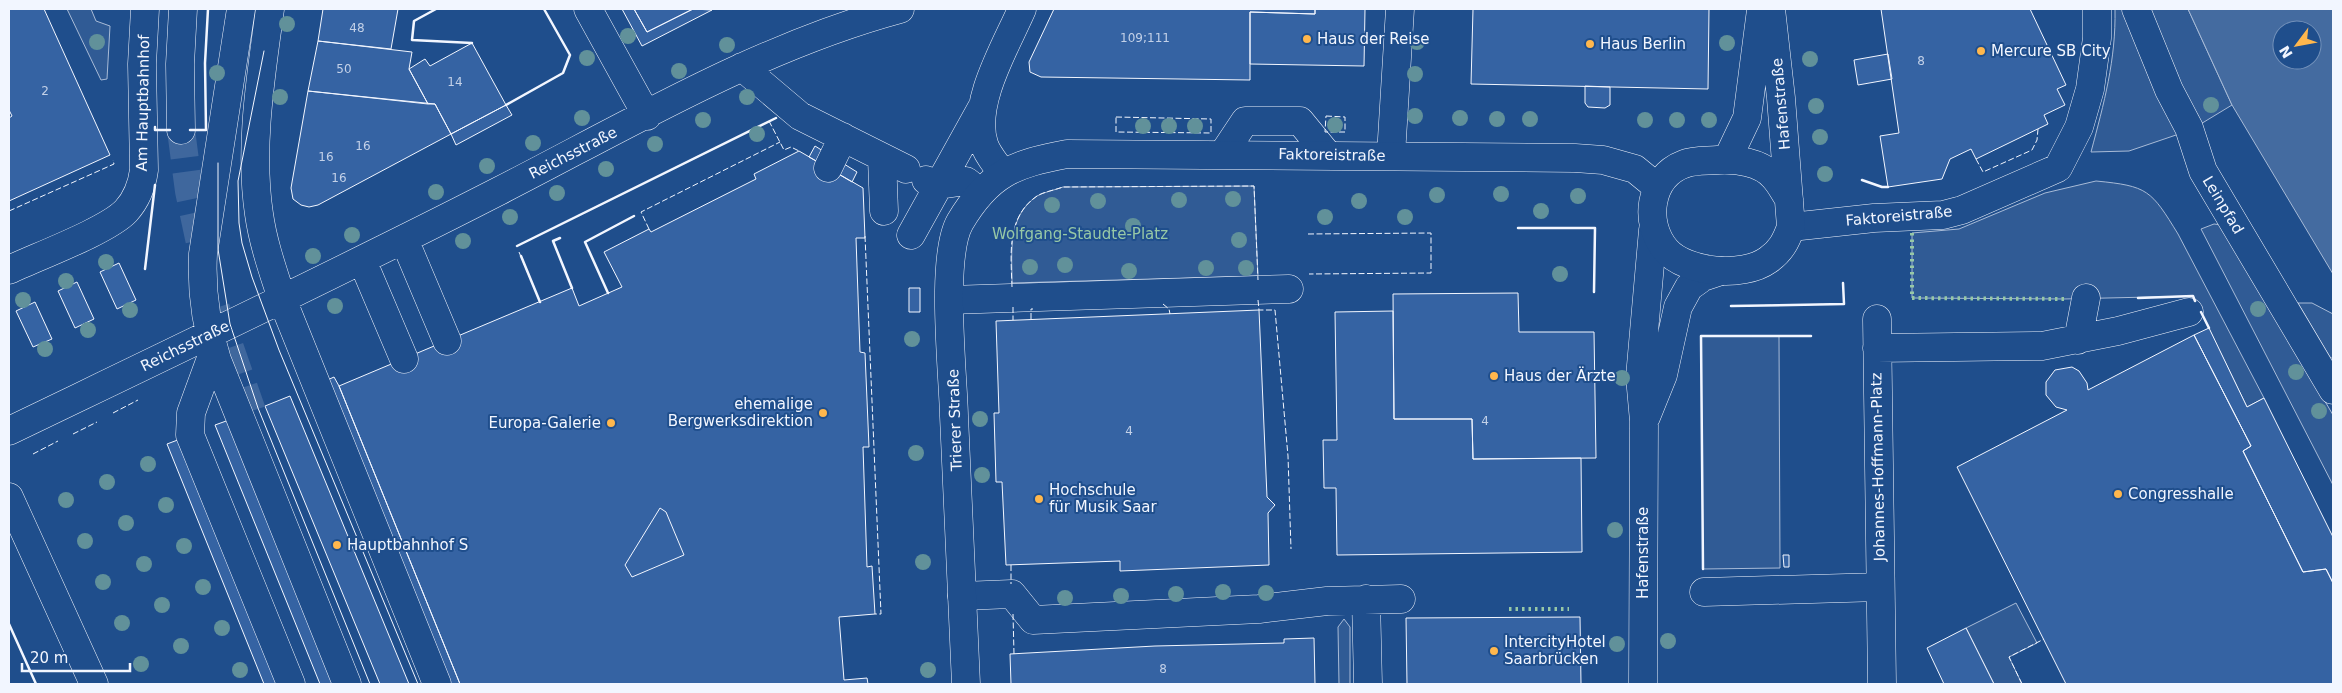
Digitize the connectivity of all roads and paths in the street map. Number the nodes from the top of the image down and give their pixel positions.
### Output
1 (145, 9) edge
2 (183, 9) edge
3 (241, 9) edge
4 (270, 9) edge
5 (588, 9) edge
6 (900, 9) edge
7 (1022, 9) edge
8 (1400, 9) edge
9 (1761, 9) edge
10 (1771, 9) edge
11 (2097, 9) edge
12 (2136, 9) edge
13 (742, 68) junction
14 (981, 108) junction
15 (647, 116) junction
16 (181, 130) tunnel mouth
17 (843, 137) junction
18 (1391, 156) junction
19 (882, 158) junction
20 (1727, 160) junction
21 (828, 168) dead end
22 (1002, 173) junction
23 (923, 178) junction
24 (970, 184) dead end
25 (1657, 187) junction
26 (1789, 199) junction
27 (884, 211) dead end
28 (1791, 227) junction
29 (1653, 230) junction
30 (911, 234) dead end
31 (404, 240) junction
32 (362, 260) junction
33 (9, 270) edge
34 (1721, 271) junction
35 (1288, 289) dead end
36 (2086, 298) dead end
37 (282, 299) junction
38 (950, 300) junction
39 (2189, 312) dead end
40 (1877, 319) dead end
41 (2078, 340) junction
42 (447, 341) dead end
43 (211, 342) junction
44 (1877, 348) junction
45 (404, 358) dead end
46 (2333, 390) edge
47 (199, 391) junction
48 (1644, 421) junction
49 (9, 430) edge
50 (9, 497) edge
51 (1880, 587) junction
52 (1704, 592) dead end
53 (962, 596) junction
54 (1366, 599) junction
55 (1401, 599) dead end
56 (94, 684) edge
57 (291, 684) edge
58 (311, 684) edge
59 (347, 684) edge
60 (437, 684) edge
61 (966, 684) edge
62 (1368, 684) edge
63 (1643, 684) edge
64 (1882, 684) edge

1 - 33 street, Am Hauptbahnhof
2 - 16 street
3 - 43 street
4 - 37 street
5 - 15 street
6 - 13 street, Reichsstraße
7 - 14 street
8 - 18 street
9 - 20 street, Hafenstraße
10 - 26 street, Hafenstraße
11 - 28 street, Faktoreistraße
12 - 46 street, Leinpfad
13 - 15 street, Reichsstraße
13 - 17 street
14 - 22 street
14 - 23 street
15 - 31 street, Reichsstraße
17 - 19 street
17 - 21 street
18 - 22 street, Faktoreistraße
18 - 25 street, Faktoreistraße
19 - 23 street
19 - 27 street
20 - 25 street
20 - 26 street
22 - 38 street, Trierer Straße
23 - 24 street
23 - 30 street
25 - 29 street
26 - 28 street
28 - 34 street
29 - 34 street
29 - 48 street, Hafenstraße
31 - 32 street, Reichsstraße
31 - 42 street
32 - 37 street, Reichsstraße
32 - 45 street
34 - 48 street, Hafenstraße
35 - 38 street
36 - 41 street
37 - 43 street, Reichsstraße
37 - 60 street
38 - 53 street, Trierer Straße
39 - 41 street
40 - 44 street, Johannes-Hoffmann-Platz
41 - 44 street
43 - 47 street
43 - 49 street, Reichsstraße
43 - 59 street
44 - 51 street, Johannes-Hoffmann-Platz
47 - 57 street
47 - 58 street
48 - 63 street, Hafenstraße
50 - 56 street
51 - 52 street
51 - 64 street, Johannes-Hoffmann-Platz
53 - 54 street
53 - 61 street, Trierer Straße
54 - 55 street
54 - 62 street

